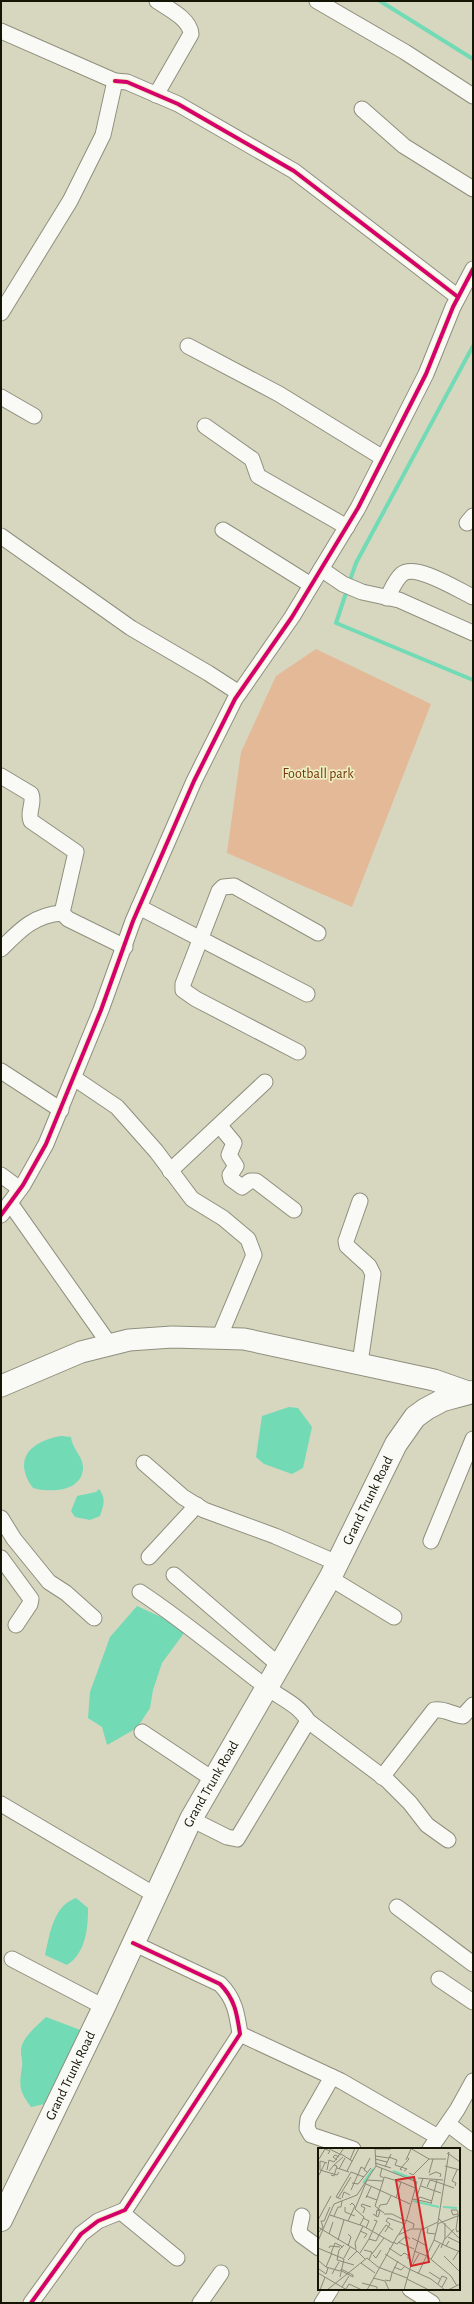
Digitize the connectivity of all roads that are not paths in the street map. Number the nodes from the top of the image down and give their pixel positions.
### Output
1 (157, 1) edge
2 (317, 1) edge
3 (1, 31) edge
4 (115, 81) junction
5 (156, 95) junction
6 (473, 96) edge
7 (362, 109) dead end
8 (473, 188) edge
9 (473, 269) edge
10 (458, 297) junction
11 (1, 313) edge
12 (188, 346) dead end
13 (1, 397) edge
14 (34, 416) dead end
15 (205, 426) dead end
16 (383, 458) junction
17 (347, 527) junction
18 (223, 530) dead end
19 (1, 536) edge
20 (321, 569) junction
21 (311, 585) junction
22 (473, 597) edge
23 (387, 598) junction
24 (473, 632) edge
25 (239, 693) junction
26 (1, 776) edge
27 (140, 907) junction
28 (62, 913) junction
29 (318, 933) dead end
30 (199, 939) junction
31 (124, 947) junction
32 (1, 949) edge
33 (307, 994) dead end
34 (298, 1052) dead end
35 (1, 1071) edge
36 (74, 1078) junction
37 (265, 1082) dead end
38 (61, 1110) junction
39 (220, 1126) junction
40 (170, 1171) junction
41 (1, 1175) edge
42 (20, 1189) junction
43 (360, 1201) dead end
44 (10, 1203) junction
45 (294, 1210) dead end
46 (1, 1215) edge
47 (219, 1338) junction
48 (110, 1345) junction
49 (360, 1363) junction
50 (1, 1386) edge
51 (470, 1392) edge
52 (473, 1439) edge
53 (144, 1463) dead end
54 (197, 1505) junction
55 (1, 1518) edge
56 (431, 1541) dead end
57 (149, 1557) dead end
58 (1, 1558) edge
59 (334, 1571) junction
60 (174, 1576) dead end
61 (140, 1592) dead end
62 (394, 1617) dead end
63 (94, 1618) dead end
64 (16, 1625) dead end
65 (280, 1666) junction
66 (268, 1688) junction
67 (473, 1705) edge
68 (308, 1721) junction
69 (142, 1732) dead end
70 (382, 1777) junction
71 (214, 1780) junction
72 (1, 1804) edge
73 (191, 1819) junction
74 (448, 1840) dead end
75 (155, 1895) junction
76 (396, 1906) dead end
77 (132, 1943) junction
78 (12, 1959) dead end
79 (473, 1964) edge
80 (439, 1979) dead end
81 (473, 2002) edge
82 (104, 2007) junction
83 (240, 2034) junction
84 (332, 2077) junction
85 (472, 2084) edge
86 (448, 2124) junction
87 (434, 2143) edge
88 (473, 2143) edge
89 (350, 2148) edge
90 (3, 2209) edge
91 (121, 2212) junction
92 (302, 2216) dead end
93 (318, 2247) edge
94 (177, 2258) dead end
95 (221, 2273) dead end
96 (330, 2290) edge
97 (412, 2290) edge
98 (31, 2303) edge
99 (200, 2303) edge
100 (322, 2303) edge
101 (432, 2303) edge

1 - 5 street
2 - 6 street
3 - 4 street
4 - 5 street
4 - 11 street
5 - 10 street
7 - 8 street
9 - 10 street
10 - 16 street
12 - 16 street
13 - 14 street
15 - 17 street
16 - 17 street
17 - 20 street
18 - 21 street
19 - 25 street
20 - 21 street
20 - 23 street
21 - 25 street
22 - 23 street
23 - 24 street
25 - 27 street
26 - 28 street
27 - 30 street
27 - 31 street
28 - 31 street
28 - 32 street
29 - 30 street
30 - 33 street
30 - 34 street
31 - 36 street
35 - 38 street
36 - 38 street
36 - 40 street
37 - 39 street
38 - 42 street
39 - 40 street
39 - 45 street
40 - 47 street
41 - 42 street
42 - 44 street
43 - 49 street
44 - 46 street
44 - 48 street
47 - 48 main road
47 - 49 main road
48 - 50 main road
49 - 51 main road
51 - 59 main road, Grand Trunk Road
52 - 56 street
53 - 54 street
54 - 57 street
54 - 59 street
55 - 63 street
58 - 64 street
59 - 62 street
59 - 65 main road, Grand Trunk Road
60 - 65 street
61 - 66 street
65 - 66 main road, Grand Trunk Road
66 - 68 street
66 - 71 main road, Grand Trunk Road
67 - 70 street
68 - 70 street
68 - 73 street
69 - 71 street
70 - 74 street
71 - 73 main road, Grand Trunk Road
72 - 75 street
73 - 75 main road, Grand Trunk Road
75 - 77 main road, Grand Trunk Road
76 - 79 street
77 - 82 main road, Grand Trunk Road
77 - 83 street
78 - 82 street
80 - 81 street
82 - 90 main road, Grand Trunk Road
83 - 84 street
83 - 91 street
84 - 87 street
84 - 89 street
85 - 86 street
86 - 87 street
86 - 88 street
91 - 94 street
91 - 98 street
92 - 93 street
95 - 99 street
96 - 100 street
97 - 101 street

